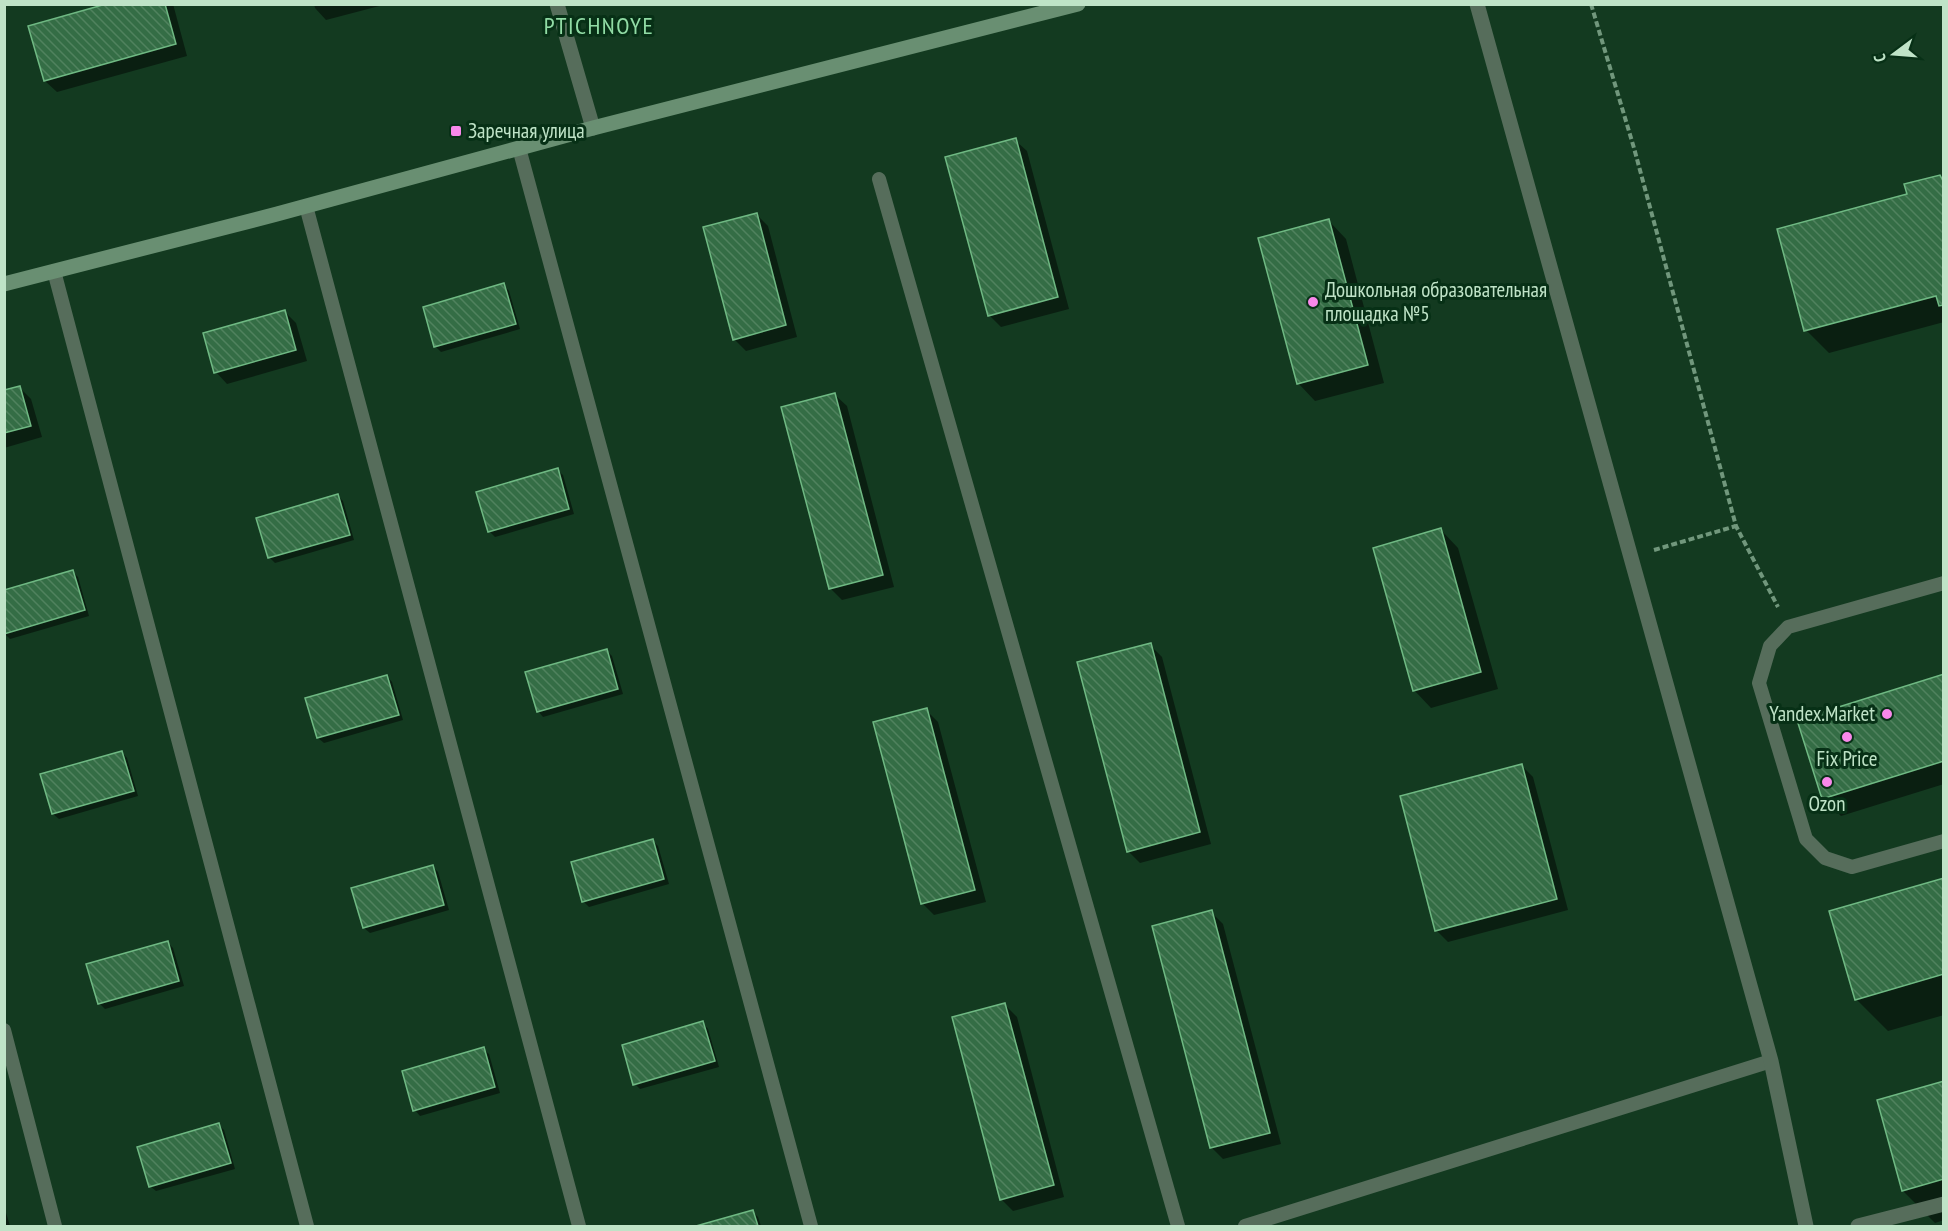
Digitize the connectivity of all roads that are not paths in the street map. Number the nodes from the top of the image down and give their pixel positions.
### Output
1 (557, 4) edge
2 (1078, 4) edge
3 (1477, 4) edge
4 (593, 128) junction
5 (519, 148) junction
6 (879, 179) dead end
7 (306, 206) junction
8 (54, 271) junction
9 (4, 284) edge
10 (1944, 583) edge
11 (1944, 842) edge
12 (4, 1030) edge
13 (1771, 1061) junction
14 (1944, 1204) edge
15 (55, 1227) edge
16 (307, 1227) edge
17 (579, 1227) edge
18 (811, 1227) edge
19 (1178, 1227) edge
20 (1245, 1227) edge
21 (1806, 1227) edge
22 (1858, 1227) edge

1 - 4 street
2 - 4 street
3 - 13 street
4 - 5 street
5 - 7 street
5 - 18 lane
6 - 19 lane
7 - 8 street
7 - 17 lane
8 - 9 street
8 - 16 lane
10 - 11 lane
12 - 15 lane
13 - 20 lane
13 - 21 street
14 - 22 street

